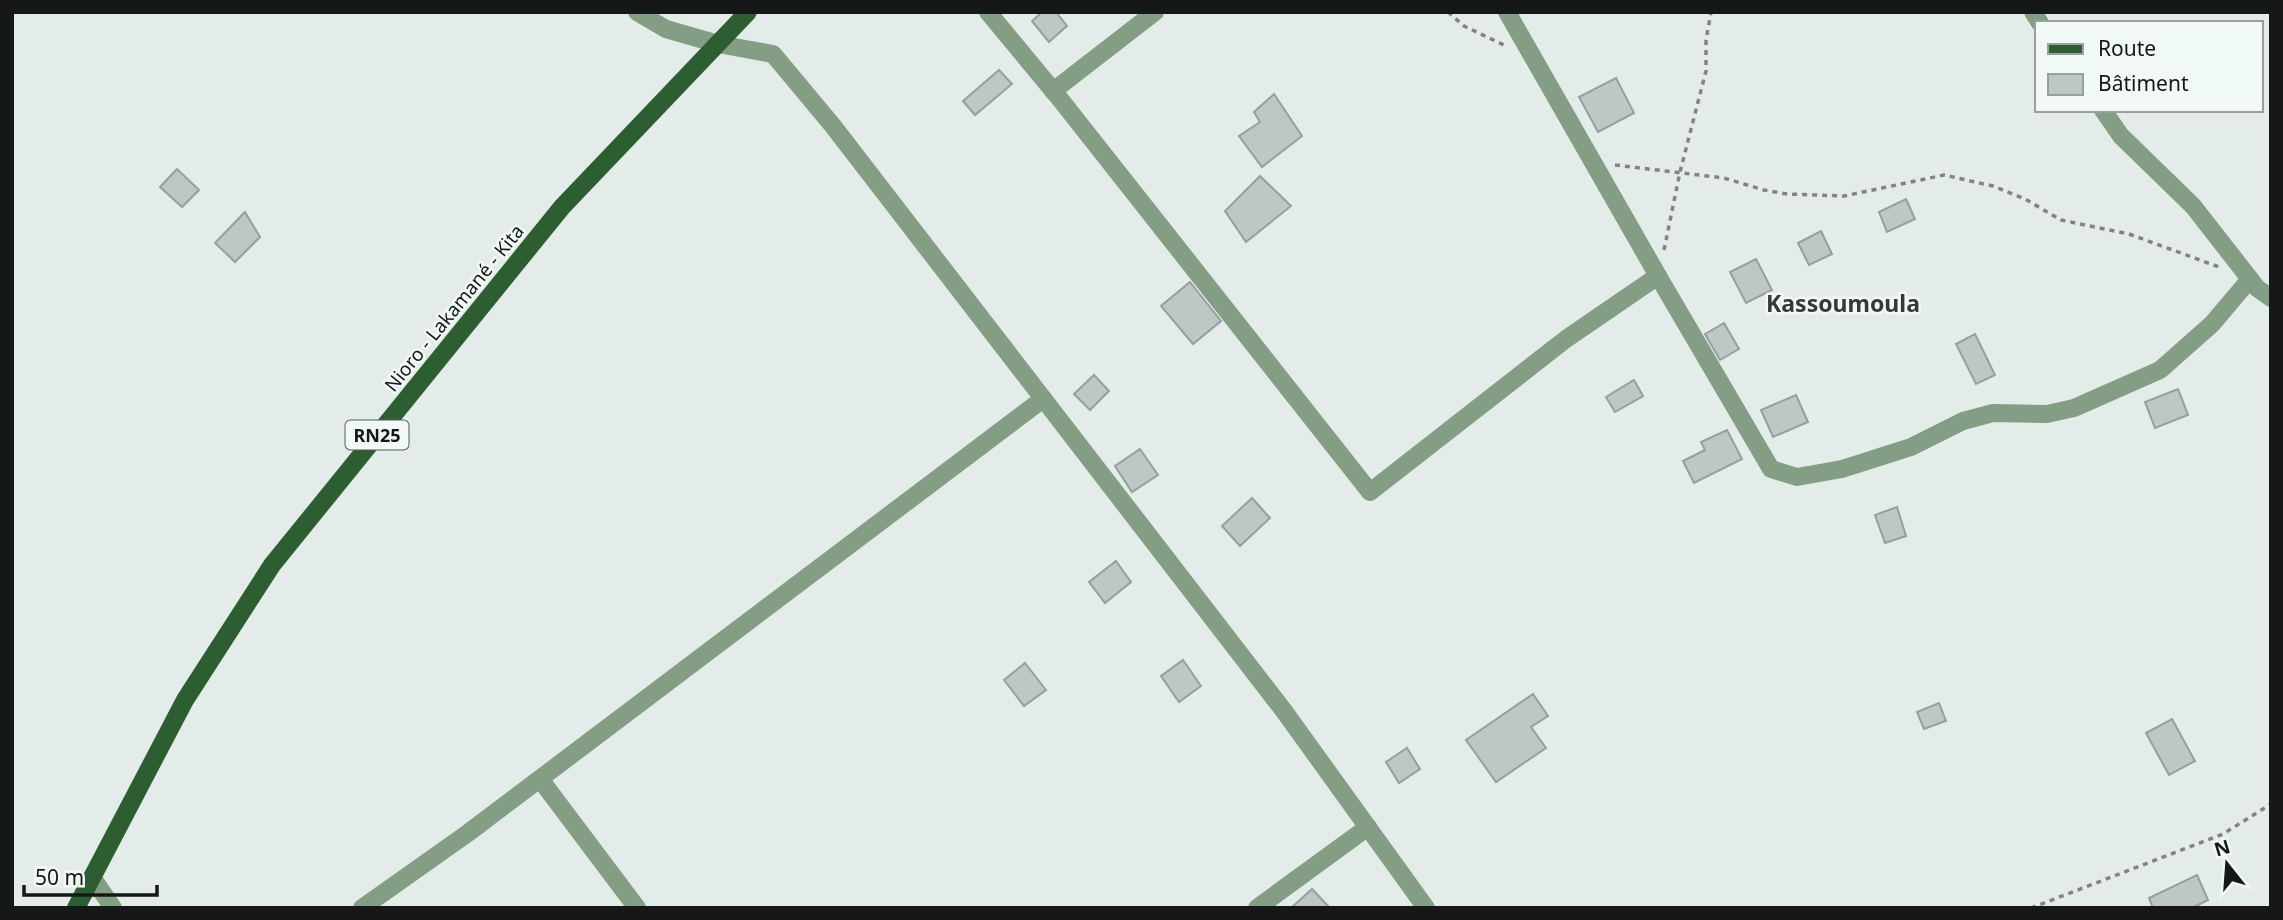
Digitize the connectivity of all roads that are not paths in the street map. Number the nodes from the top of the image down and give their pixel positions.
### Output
1 (637, 12) edge
2 (748, 12) edge
3 (988, 12) edge
4 (1154, 12) edge
5 (1507, 12) edge
6 (718, 44) junction
7 (1053, 91) junction
8 (2104, 112) edge
9 (1658, 276) junction
10 (2250, 279) junction
11 (2271, 298) edge
12 (1043, 399) junction
13 (540, 779) junction
14 (1368, 827) junction
15 (92, 877) junction
16 (76, 908) edge
17 (113, 908) edge
18 (362, 908) edge
19 (637, 908) edge
20 (1257, 908) edge
21 (1426, 908) edge

1 - 6 street
2 - 6 main road, Nioro - Lakamané - Kita / RN25
3 - 7 street
4 - 7 street
5 - 9 street
6 - 12 street
6 - 15 main road, Nioro - Lakamané - Kita / RN25
7 - 9 street
8 - 10 street
9 - 10 street
10 - 11 street
12 - 13 street
12 - 14 street
13 - 18 street
13 - 19 street
14 - 20 street
14 - 21 street
15 - 16 main road, Nioro - Lakamané - Kita / RN25
15 - 17 street

